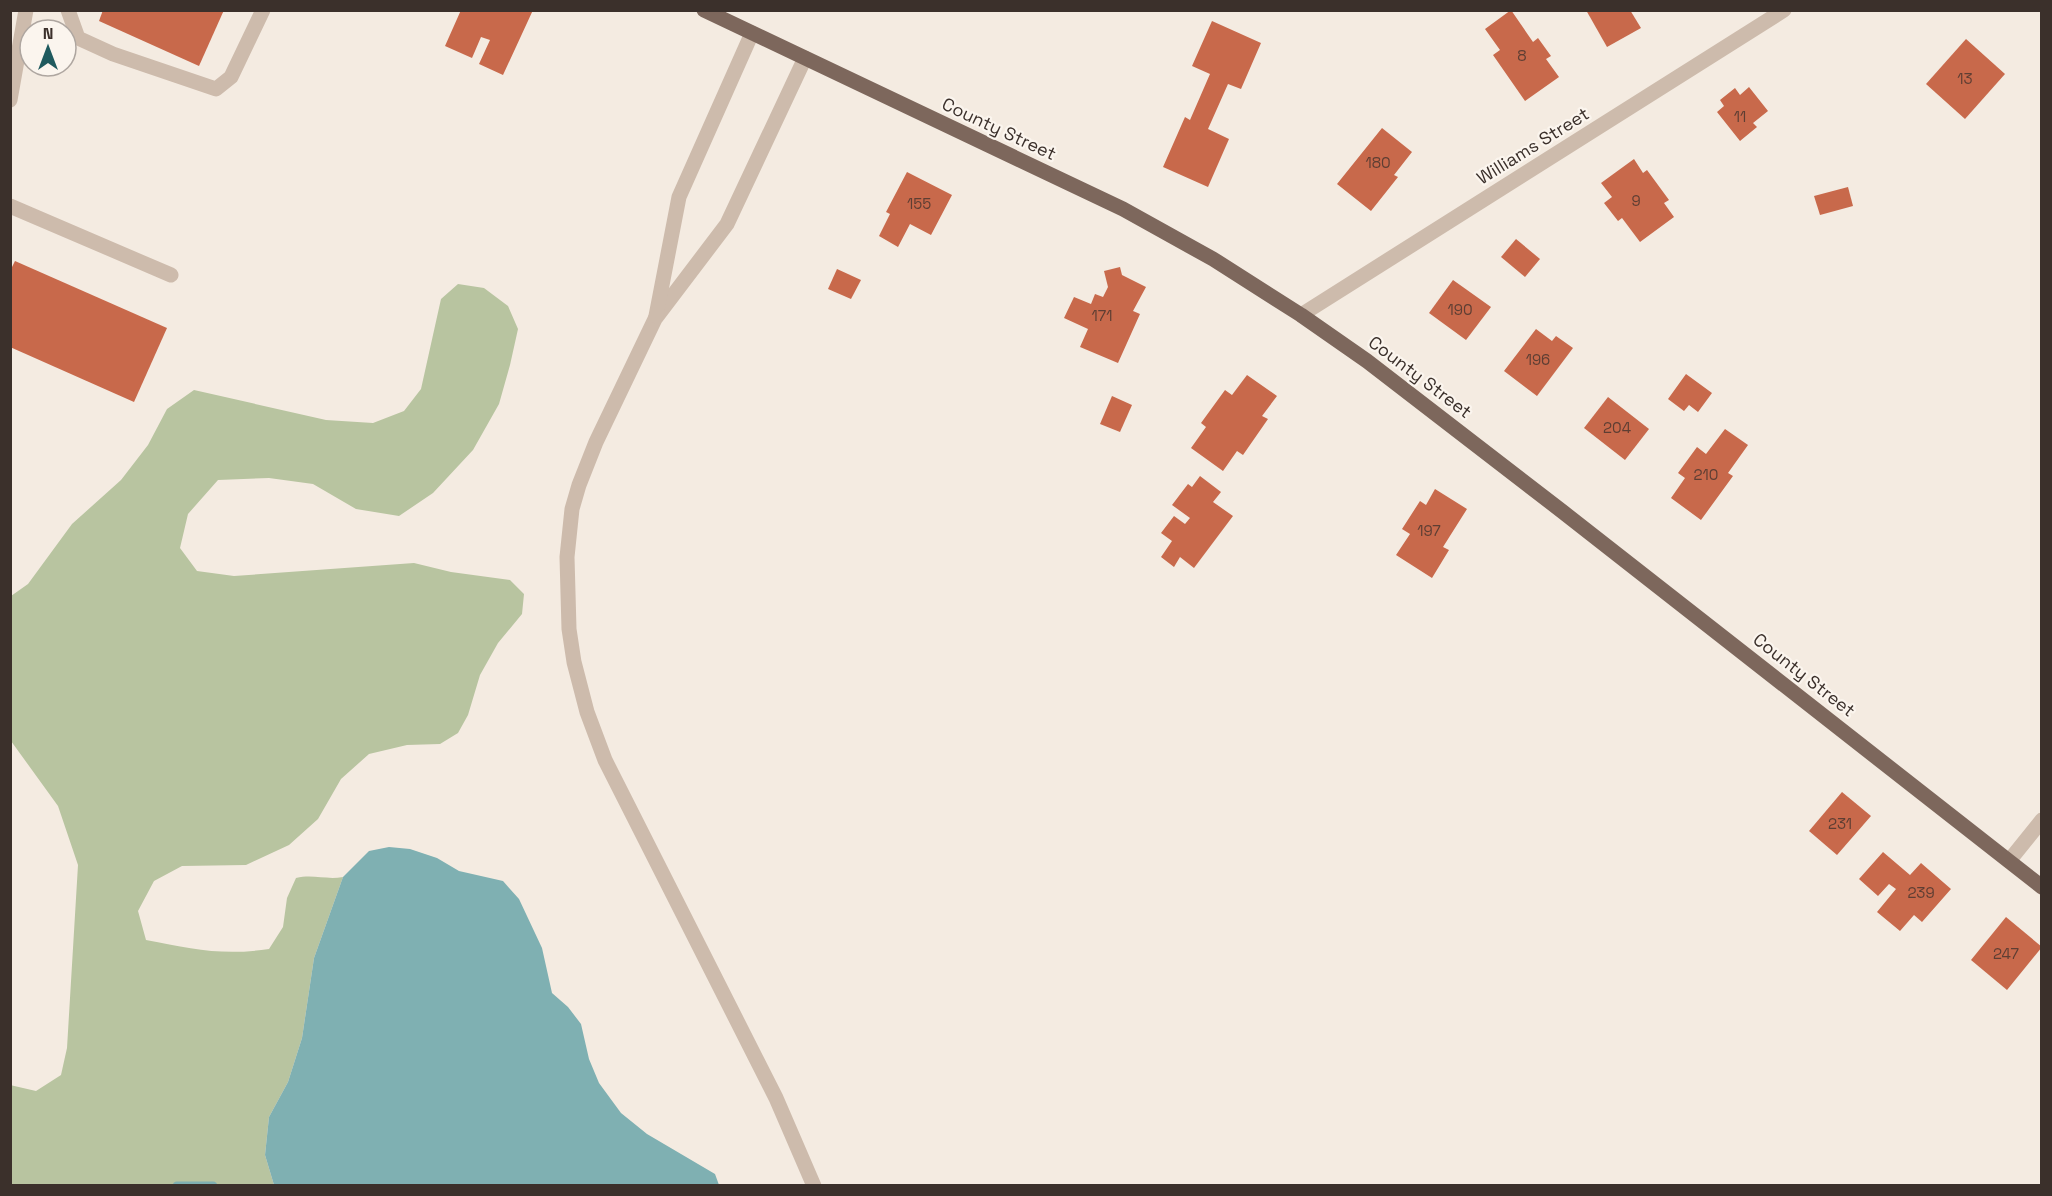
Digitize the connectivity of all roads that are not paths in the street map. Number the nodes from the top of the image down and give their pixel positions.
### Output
1 (26, 10) edge
2 (68, 10) edge
3 (263, 10) edge
4 (704, 10) edge
5 (1784, 10) edge
6 (752, 33) junction
7 (15, 57) edge
8 (805, 58) junction
9 (10, 100) edge
10 (10, 206) edge
11 (171, 275) dead end
12 (1301, 315) junction
13 (656, 319) junction
14 (2042, 820) edge
15 (2009, 861) junction
16 (2042, 887) edge
17 (814, 1185) edge

1 - 7 street
2 - 3 street
4 - 6 main road, County Street
5 - 12 street, Williams Street
6 - 8 main road, County Street
6 - 13 street
7 - 9 street
8 - 12 main road, County Street
8 - 13 street
10 - 11 street
12 - 15 main road, County Street
13 - 17 street
14 - 15 street
15 - 16 main road, County Street

